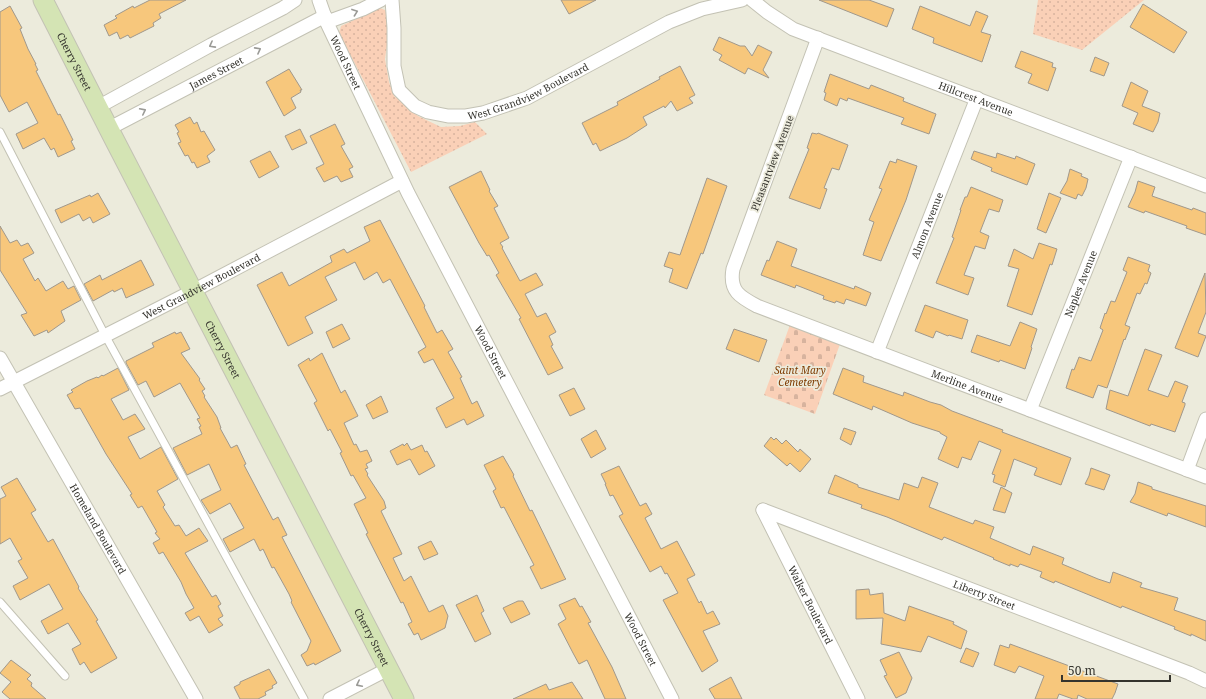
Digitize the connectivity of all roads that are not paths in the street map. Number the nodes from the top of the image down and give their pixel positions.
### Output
1 (43, 0) edge
2 (295, 0) edge
3 (319, 0) edge
4 (381, 0) edge
5 (392, 0) edge
6 (742, 0) edge
7 (752, 0) edge
8 (326, 19) junction
9 (818, 38) junction
10 (977, 98) junction
11 (98, 107) junction
12 (108, 129) junction
13 (0, 132) edge
14 (1131, 157) junction
15 (402, 181) junction
16 (1206, 186) edge
17 (734, 288) joint
18 (193, 291) junction
19 (105, 335) junction
20 (876, 352) junction
21 (0, 358) edge
22 (14, 382) junction
23 (0, 389) edge
24 (1030, 410) junction
25 (1206, 419) edge
26 (1186, 470) junction
27 (1206, 477) edge
28 (763, 510) joint
29 (0, 602) edge
30 (388, 669) junction
31 (65, 676) dead end
32 (1206, 681) edge
33 (401, 698) edge
34 (196, 699) edge
35 (304, 699) edge
36 (330, 699) edge
37 (672, 699) edge
38 (858, 699) edge

1 - 11 street, Cherry Street
2 -> 11 street
3 - 8 street, Wood Street
8 -> 4 street, James Street
5 - 6 street, West Grandview Boulevard
7 - 9 street, Hillcrest Avenue
12 -> 8 street, James Street
8 - 15 street, Wood Street
9 - 10 street, Hillcrest Avenue
9 - 17 street, Pleasantview Avenue
10 - 14 street, Hillcrest Avenue
10 - 20 street, Almon Avenue
11 - 12 street, Cherry Street
12 - 18 street, Cherry Street
13 - 19 lane
14 - 16 street, Hillcrest Avenue
14 - 24 street, Naples Avenue
15 - 18 street, West Grandview Boulevard
15 - 37 street, Wood Street
17 - 20 street, Merline Avenue
18 - 19 street, West Grandview Boulevard
18 - 30 street, Cherry Street
19 - 22 street, West Grandview Boulevard
19 - 35 lane
20 - 24 street, Merline Avenue
21 - 22 street, Homeland Boulevard
22 - 23 street, West Grandview Boulevard
22 - 34 street, Homeland Boulevard
24 - 26 street, Merline Avenue
25 - 26 street
26 - 27 street, Merline Avenue
28 - 32 street, Liberty Street
28 - 38 street, Walker Boulevard
29 - 31 lane
30 - 33 street, Cherry Street
30 -> 36 street

